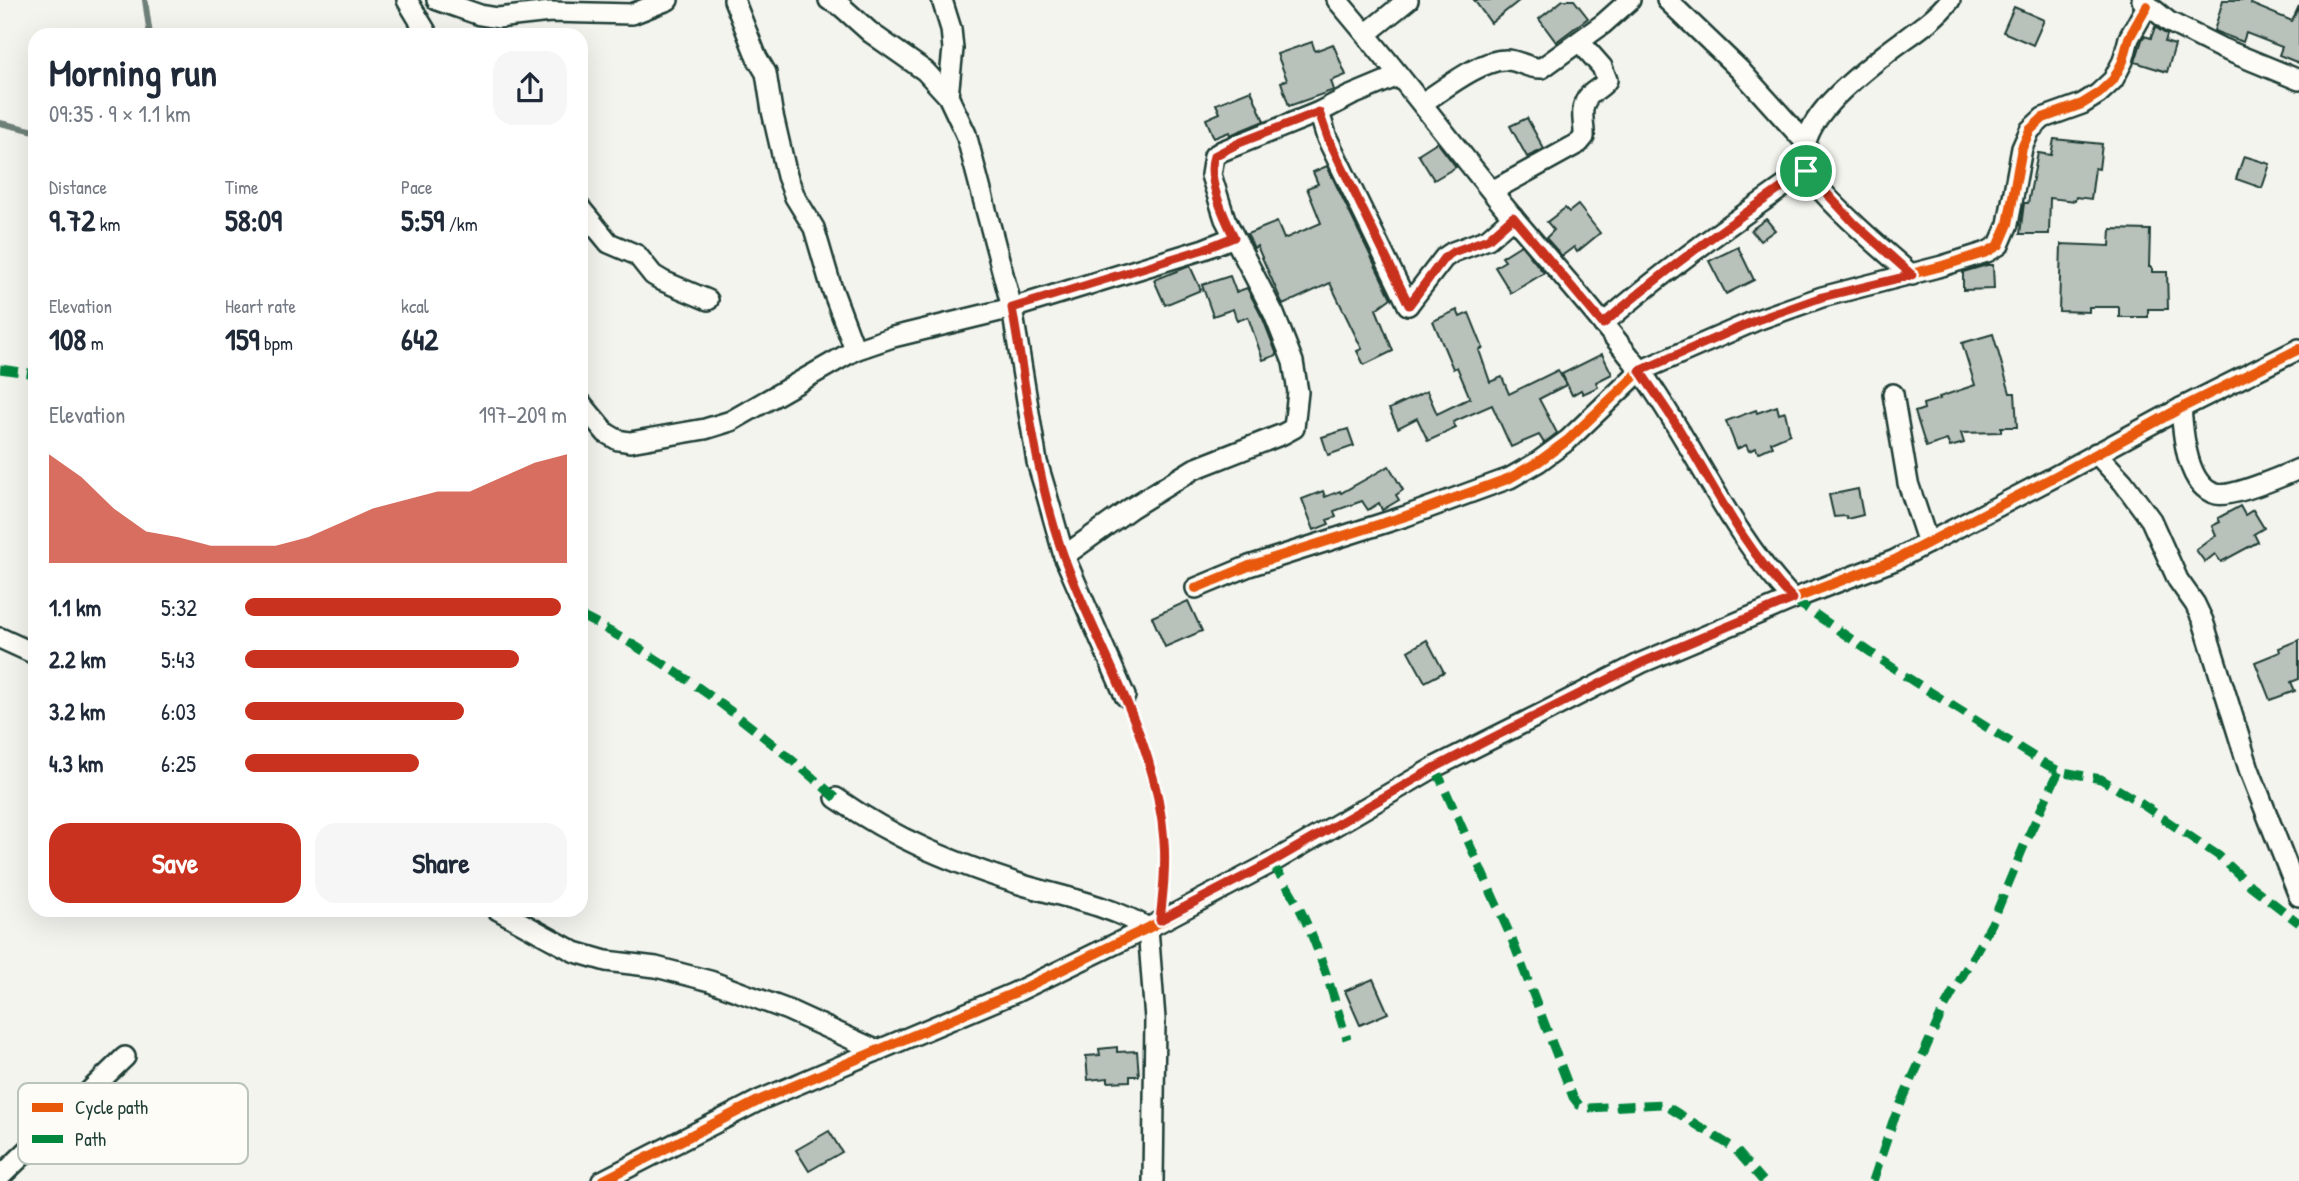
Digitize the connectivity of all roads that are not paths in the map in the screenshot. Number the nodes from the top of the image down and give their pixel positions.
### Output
1 (407, 0) edge
2 (438, 0) edge
3 (668, 0) edge
4 (734, 0) edge
5 (829, 0) edge
6 (942, 0) edge
7 (1337, 0) edge
8 (1408, 0) edge
9 (1630, 0) edge
10 (1667, 0) edge
11 (1950, 0) edge
12 (2144, 3) edge
13 (424, 28) edge
14 (1366, 34) junction
15 (1580, 42) junction
16 (1398, 76) junction
17 (2299, 80) edge
18 (948, 96) junction
19 (1422, 103) junction
20 (1319, 112) junction
21 (1806, 143) junction
22 (1806, 171) junction
23 (1492, 191) junction
24 (1513, 217) junction
25 (588, 218) edge
26 (1234, 237) junction
27 (1912, 275) junction
28 (708, 300) dead end
29 (1012, 308) junction
30 (1603, 324) junction
31 (2299, 349) edge
32 (855, 350) junction
33 (1640, 371) junction
34 (1893, 394) dead end
35 (2181, 408) junction
36 (588, 411) edge
37 (2096, 453) junction
38 (2299, 469) edge
39 (1928, 543) junction
40 (1064, 556) junction
41 (1196, 588) dead end
42 (1793, 599) junction
43 (1, 642) edge
44 (28, 652) edge
45 (1125, 696) road end
46 (836, 798) dead end
47 (2299, 896) edge
48 (511, 917) edge
49 (1154, 924) junction
50 (878, 1051) junction
51 (125, 1057) dead end
52 (98, 1083) edge
53 (18, 1160) edge
54 (0, 1177) edge
55 (602, 1181) edge
56 (1153, 1181) edge

1 - 13 street
2 - 3 street
4 - 32 street
5 - 18 street
6 - 18 street
7 - 14 street
8 - 14 street
9 - 15 street
10 - 21 street
11 - 21 street
12 - 17 street
12 - 27 street
14 - 16 street
15 - 19 street
15 - 23 street
16 - 19 street
16 - 20 street
18 - 29 street
19 - 23 street
20 - 24 street
20 - 26 street
21 - 22 street
22 - 27 street
22 - 30 street
23 - 24 street
24 - 30 street
25 - 28 street
26 - 29 street
26 - 40 street
27 - 33 street
29 - 32 street
29 - 40 street
30 - 33 street
31 - 35 street
32 - 36 street
33 - 41 street
33 - 42 street
34 - 39 street
35 - 37 street
35 - 38 street
37 - 39 street
37 - 47 street
39 - 42 street
40 - 45 street
42 - 49 street
43 - 44 street
46 - 49 street
48 - 50 street
49 - 50 street
49 - 56 street
50 - 55 street
51 - 52 street
53 - 54 street

